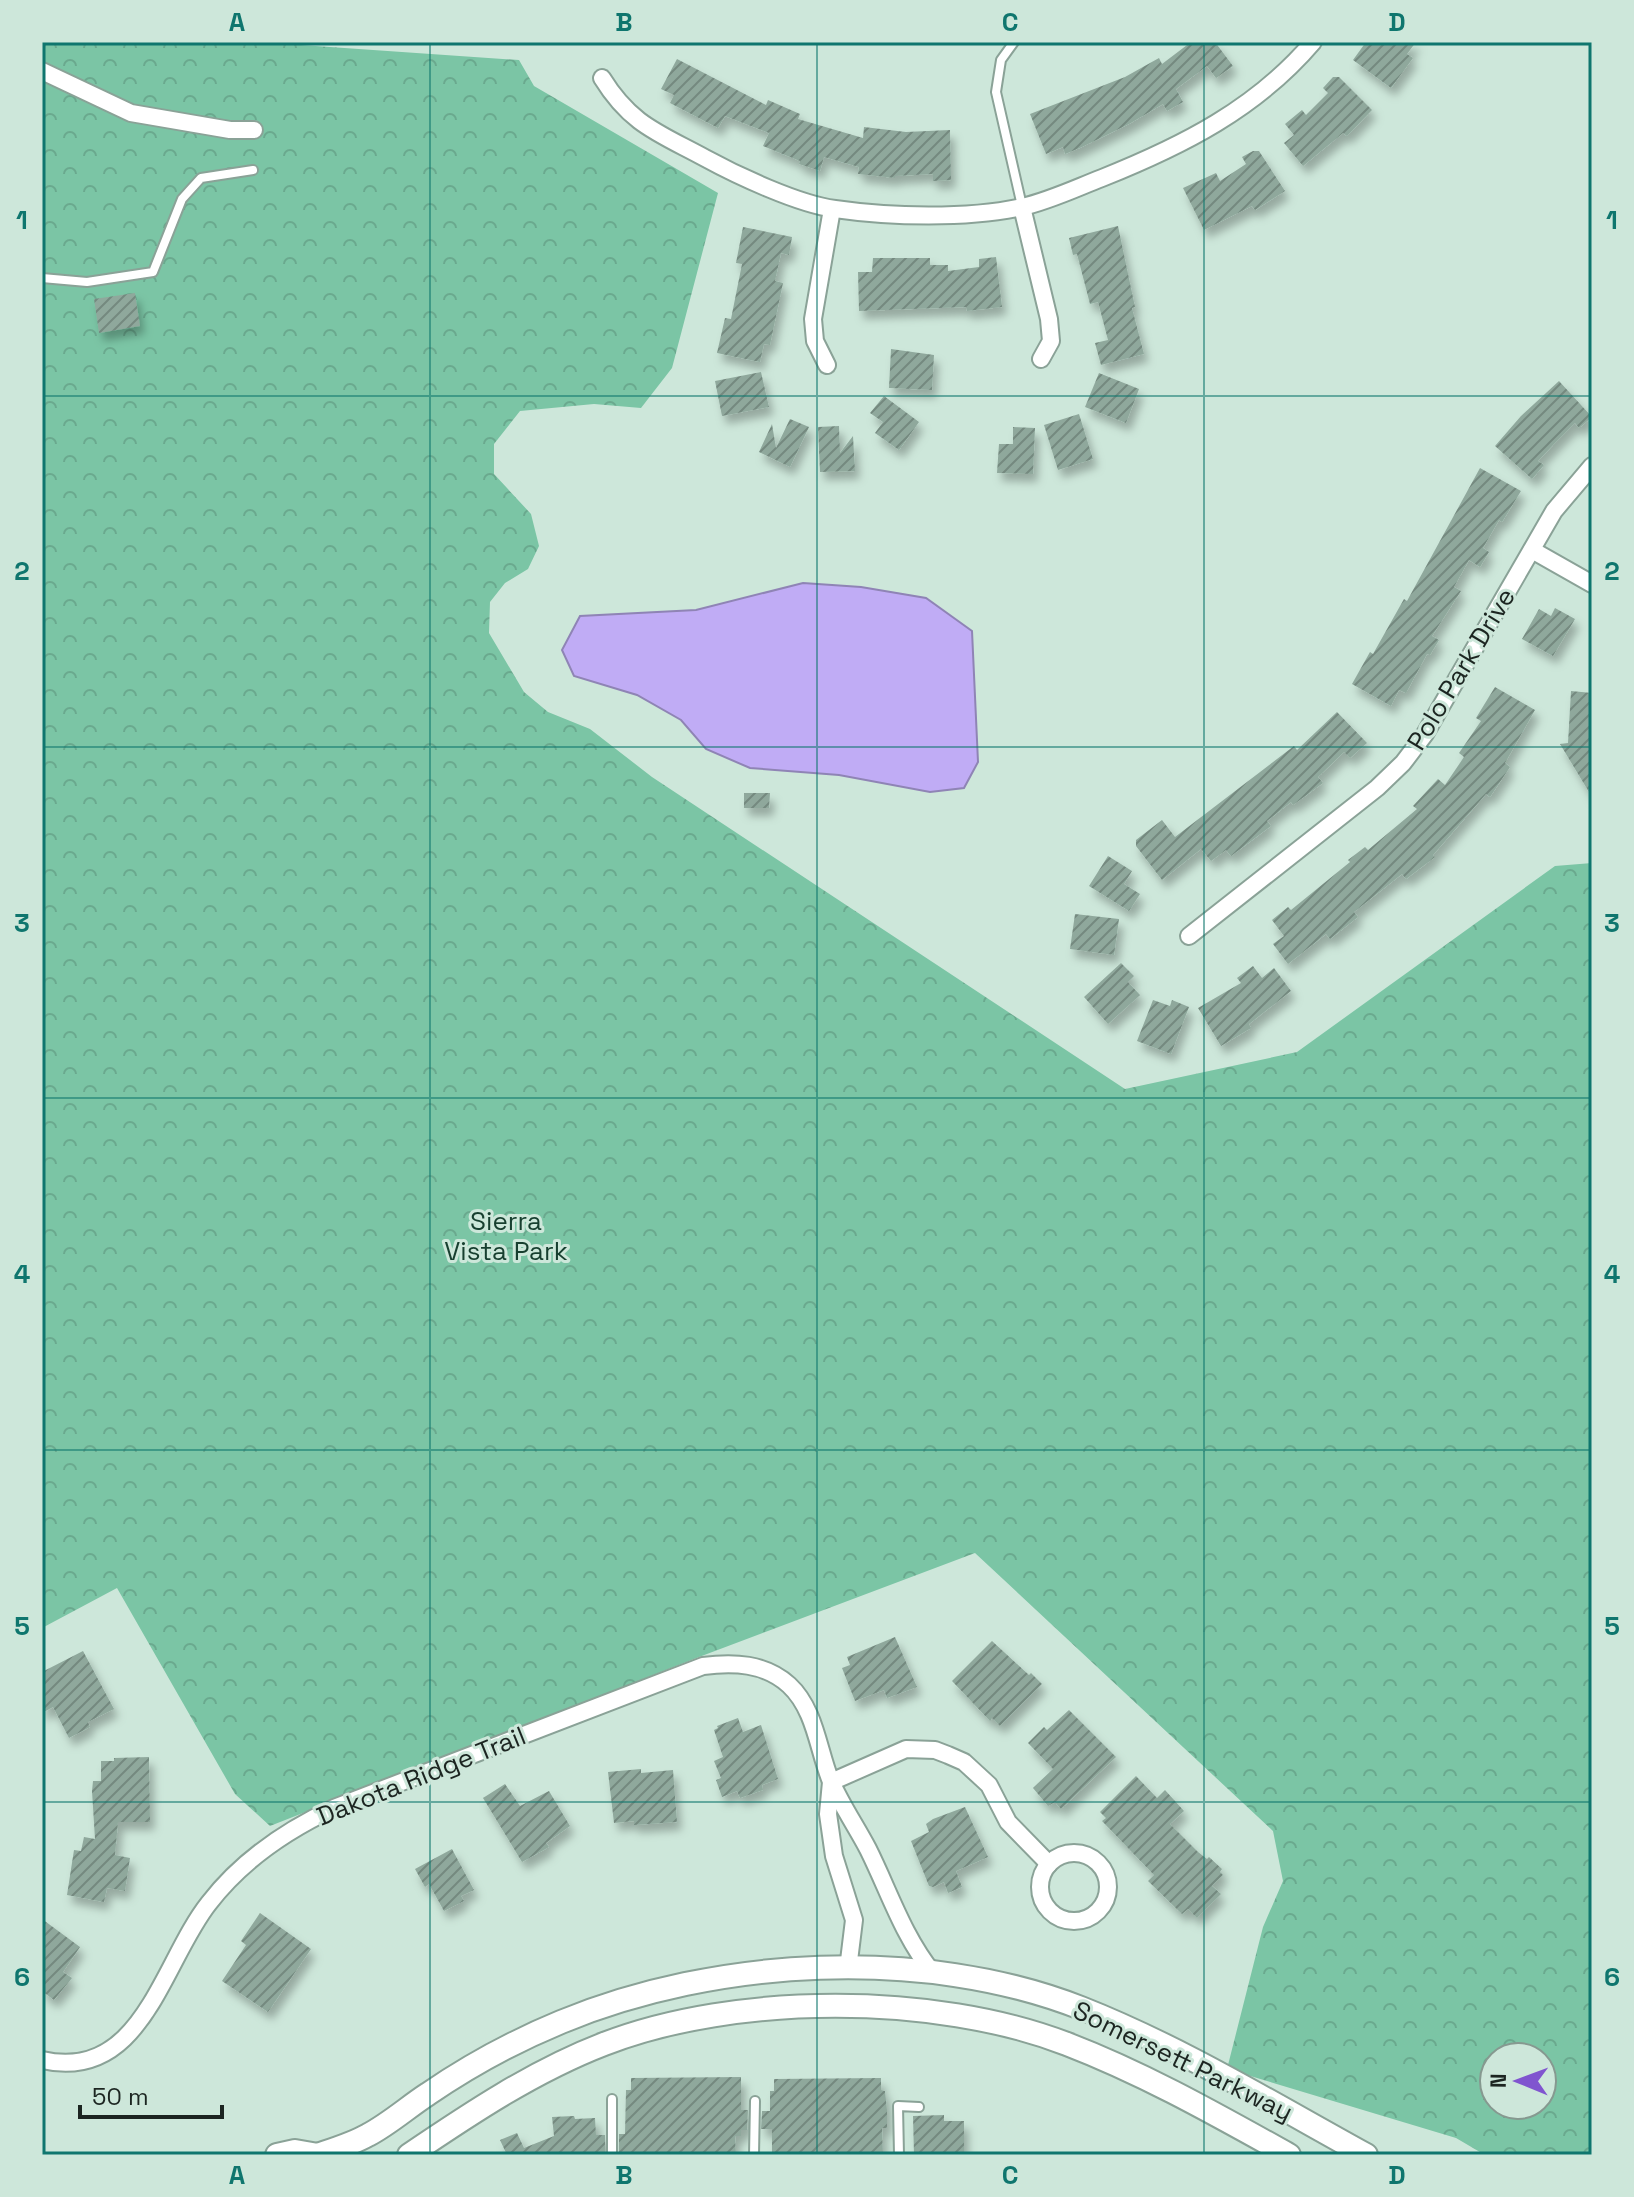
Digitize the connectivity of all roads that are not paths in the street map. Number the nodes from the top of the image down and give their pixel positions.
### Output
1 (1014, 42) edge
2 (1313, 42) edge
3 (42, 71) edge
4 (602, 78) dead end
5 (254, 130) dead end
6 (253, 170) dead end
7 (1022, 207) junction
8 (832, 209) junction
9 (42, 278) edge
10 (1041, 359) dead end
11 (827, 365) dead end
12 (1592, 466) edge
13 (1532, 550) junction
14 (1592, 584) edge
15 (1189, 936) dead end
16 (831, 1782) junction
17 (1049, 1864) junction
18 (848, 1969) junction
19 (933, 1973) junction
20 (42, 2060) edge
21 (612, 2099) dead end
22 (755, 2101) dead end
23 (919, 2107) dead end
24 (277, 2155) edge
25 (318, 2155) edge
26 (409, 2155) edge
27 (612, 2155) edge
28 (754, 2155) edge
29 (899, 2155) edge
30 (1289, 2155) edge
31 (1366, 2155) edge

1 - 7 lane
2 - 7 street
3 - 5 street
4 - 8 street
6 - 9 lane
7 - 8 street
7 - 10 street
8 - 11 street
12 - 13 street, Polo Park Drive
13 - 14 street
13 - 15 street, Polo Park Drive
16 - 17 street
16 - 18 street, Dakota Ridge Trail
16 - 19 street, Dakota Ridge Trail
16 - 20 street, Dakota Ridge Trail
17 - 17 street
18 - 19 main road, Somersett Parkway
18 - 25 main road, Somersett Parkway
19 - 31 main road, Somersett Parkway
21 - 27 lane
22 - 28 lane
23 - 29 lane
24 - 25 main road
26 - 30 main road, Somersett Parkway

